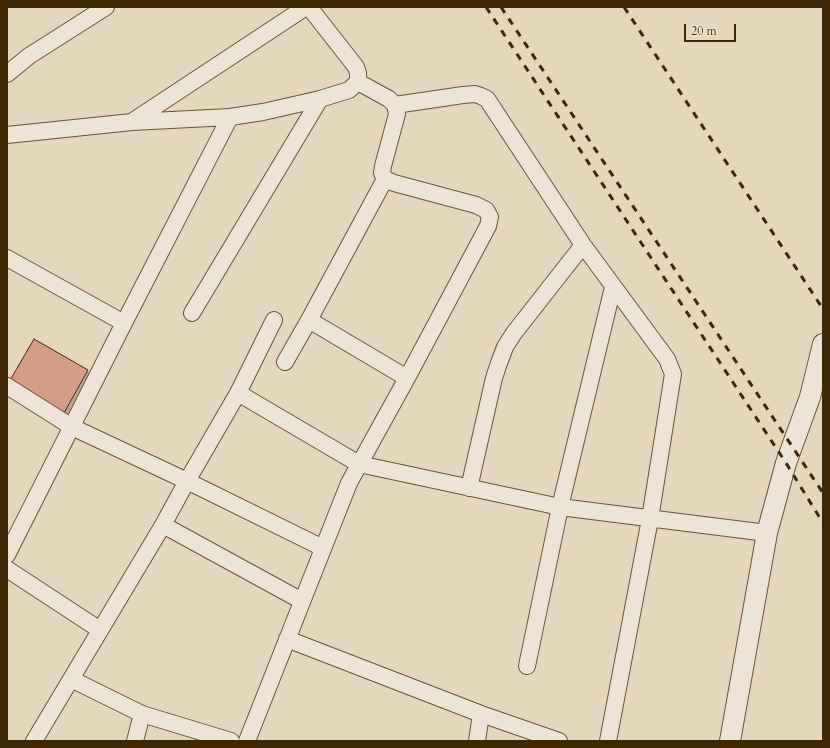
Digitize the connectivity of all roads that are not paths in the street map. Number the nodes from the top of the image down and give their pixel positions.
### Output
1 (106, 7) edge
2 (308, 7) edge
3 (7, 74) edge
4 (358, 82) junction
5 (320, 99) junction
6 (395, 105) junction
7 (230, 117) junction
8 (132, 122) junction
9 (7, 135) edge
10 (385, 178) junction
11 (583, 245) junction
12 (7, 258) edge
13 (613, 287) junction
14 (192, 313) dead end
15 (274, 320) dead end
16 (309, 320) junction
17 (124, 323) junction
18 (823, 344) edge
19 (285, 362) dead end
20 (407, 378) junction
21 (7, 386) edge
22 (238, 393) junction
23 (72, 427) junction
24 (359, 464) junction
25 (187, 480) junction
26 (469, 488) junction
27 (560, 507) junction
28 (650, 519) junction
29 (163, 525) junction
30 (12, 532) edge
31 (767, 533) junction
32 (323, 548) junction
33 (7, 555) edge
34 (7, 569) edge
35 (302, 601) junction
36 (100, 630) junction
37 (287, 639) junction
38 (527, 666) dead end
39 (71, 679) junction
40 (142, 714) junction
41 (481, 714) junction
42 (34, 741) edge
43 (135, 741) edge
44 (231, 741) edge
45 (247, 741) edge
46 (477, 741) edge
47 (559, 741) edge
48 (608, 741) edge
49 (730, 741) edge

1 - 3 street
2 - 4 street
2 - 8 street
4 - 5 street
4 - 6 street
5 - 7 street
5 - 14 street
6 - 10 street
6 - 11 street
7 - 8 street
7 - 17 street
8 - 9 street
10 - 16 street
10 - 20 street
11 - 13 street
11 - 26 street
12 - 17 street
13 - 27 street
13 - 28 street
15 - 22 street
16 - 19 street
16 - 20 street
17 - 23 street
18 - 31 street
20 - 24 street
21 - 23 street
22 - 24 street
22 - 25 street
23 - 25 street
23 - 30 street
24 - 26 street
24 - 32 street
25 - 29 street
25 - 32 street
26 - 27 street
27 - 28 street
27 - 38 street
28 - 31 street
28 - 48 street
29 - 35 street
29 - 36 street
30 - 33 street
31 - 49 street
32 - 35 street
34 - 36 street
35 - 37 street
36 - 39 street
37 - 41 street
37 - 45 street
39 - 40 street
39 - 42 street
40 - 43 street
40 - 44 street
41 - 46 street
41 - 47 street

